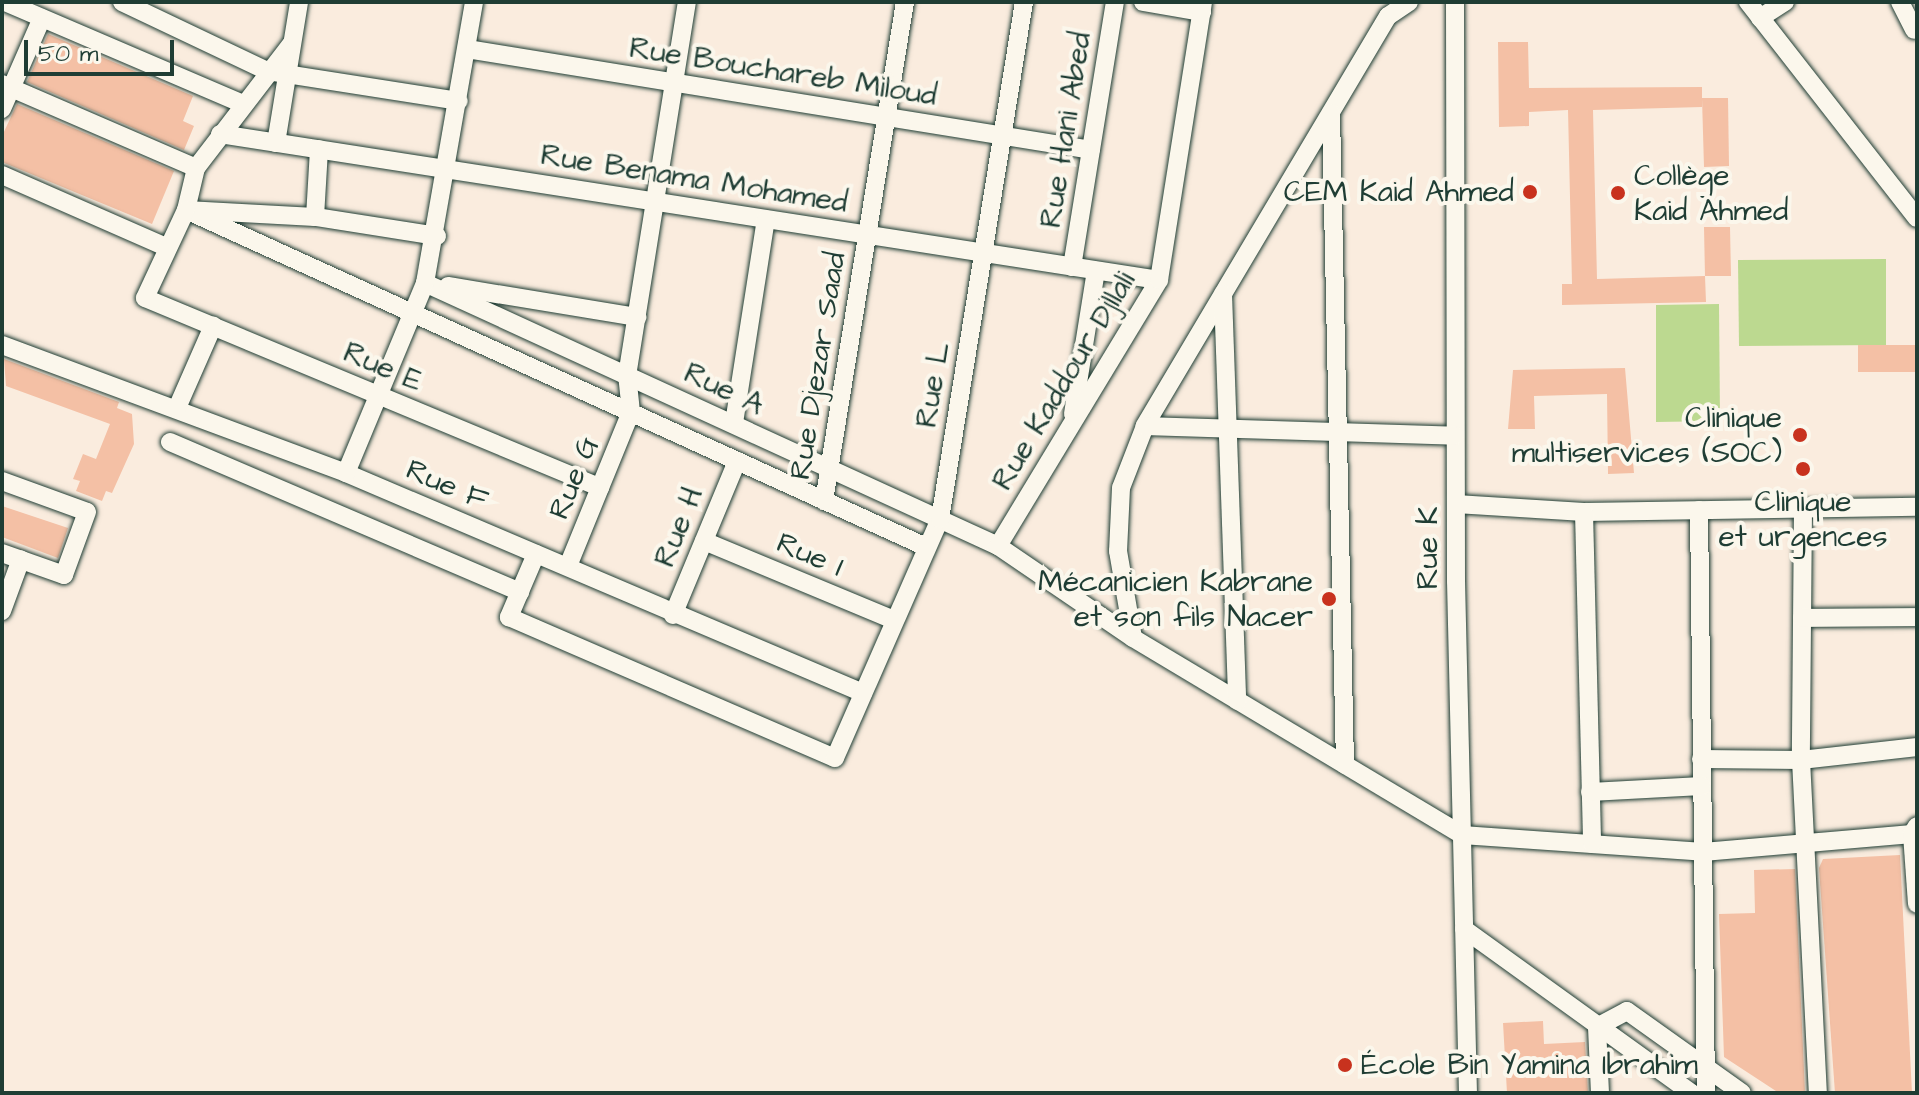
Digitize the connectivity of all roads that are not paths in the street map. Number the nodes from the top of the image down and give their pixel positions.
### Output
1 (5, 2) edge
2 (122, 2) edge
3 (299, 2) edge
4 (474, 2) edge
5 (687, 2) edge
6 (905, 2) edge
7 (1024, 2) edge
8 (1115, 2) edge
9 (1143, 2) edge
10 (1409, 2) edge
11 (1455, 2) edge
12 (1748, 2) edge
13 (1785, 2) edge
14 (1900, 2) edge
15 (1203, 7) edge
16 (42, 18) junction
17 (1760, 18) junction
18 (1914, 30) dead end
19 (292, 43) junction
20 (467, 49) junction
21 (267, 71) junction
22 (287, 72) junction
23 (674, 82) junction
24 (6, 86) edge
25 (459, 101) junction
26 (243, 104) junction
27 (2, 109) edge
28 (1331, 113) junction
29 (886, 117) junction
30 (220, 134) junction
31 (1002, 135) junction
32 (276, 143) junction
33 (319, 149) junction
34 (1091, 150) junction
35 (196, 168) junction
36 (447, 169) junction
37 (2, 175) edge
38 (655, 202) junction
39 (186, 210) junction
40 (315, 217) junction
41 (1917, 218) edge
42 (766, 219) junction
43 (867, 235) junction
44 (437, 236) junction
45 (168, 248) junction
46 (983, 253) junction
47 (1072, 267) junction
48 (1096, 271) junction
49 (1159, 280) junction
50 (425, 283) junction
51 (1223, 294) junction
52 (413, 313) junction
53 (637, 317) junction
54 (213, 326) junction
55 (2, 345) edge
56 (627, 376) junction
57 (379, 395) junction
58 (177, 408) junction
59 (631, 412) junction
60 (736, 424) junction
61 (1145, 426) junction
62 (1071, 429) junction
63 (1228, 433) junction
64 (1338, 433) junction
65 (1455, 436) junction
66 (170, 442) dead end
67 (731, 458) junction
68 (829, 469) junction
69 (346, 473) junction
70 (2, 481) edge
71 (600, 487) junction
72 (824, 501) junction
73 (1456, 504) junction
74 (1917, 507) edge
75 (1803, 508) junction
76 (1699, 510) junction
77 (1584, 512) junction
78 (940, 519) junction
79 (704, 541) junction
80 (998, 546) junction
81 (926, 547) junction
82 (2, 553) edge
83 (536, 554) junction
84 (21, 559) junction
85 (568, 566) junction
86 (520, 592) junction
87 (2, 611) edge
88 (673, 615) junction
89 (1917, 617) edge
90 (1802, 618) junction
91 (894, 620) junction
92 (1133, 638) junction
93 (863, 693) junction
94 (1237, 701) junction
95 (1917, 747) edge
96 (1701, 759) junction
97 (1801, 760) junction
98 (1345, 765) junction
99 (1702, 786) junction
100 (1590, 792) junction
101 (1914, 830) edge
102 (1462, 835) junction
103 (1807, 841) junction
104 (1592, 844) junction
105 (1703, 852) junction
106 (1917, 904) edge
107 (1464, 929) junction
108 (1597, 1027) junction
109 (1706, 1067) junction
110 (1468, 1093) edge
111 (1600, 1093) edge
112 (1691, 1093) edge
113 (1706, 1093) edge
114 (1742, 1093) edge
115 (1818, 1093) edge

1 - 16 street
2 - 21 street
3 - 19 street
4 - 20 street
5 - 23 street
6 - 29 street, Rue Djezar Saad
7 - 31 street, Rue L
8 - 34 street, Rue Hani Abed
9 - 15 street
10 - 28 street
11 - 65 street, Rue K
12 - 17 street
13 - 17 street
14 - 18 street
15 - 49 street, Rue Kaddour Djllali
16 - 24 street
16 - 26 street
17 - 41 street
19 - 21 street
19 - 22 street
20 - 23 street, Rue Bouchareb Miloud
20 - 25 street
21 - 22 street
21 - 26 street
22 - 25 street
22 - 32 street
23 - 29 street, Rue Bouchareb Miloud
23 - 38 street
24 - 27 street
24 - 35 street
25 - 36 street
26 - 30 street
28 - 51 street
28 - 64 street
29 - 31 street, Rue Bouchareb Miloud
29 - 43 street, Rue Djezar Saad
30 - 32 street, Rue Benama Mohamed
30 - 35 street
31 - 34 street, Rue Bouchareb Miloud
31 - 46 street, Rue L
32 - 33 street, Rue Benama Mohamed
33 - 36 street, Rue Benama Mohamed
33 - 40 street
34 - 47 street, Rue Hani Abed
35 - 39 street
36 - 38 street, Rue Benama Mohamed
36 - 44 street
37 - 45 street
38 - 42 street, Rue Benama Mohamed
38 - 53 street
39 - 40 street
39 - 45 street
39 - 52 street
40 - 44 street
42 - 43 street, Rue Benama Mohamed
42 - 60 street, Rue H
43 - 46 street, Rue Benama Mohamed
43 - 68 street, Rue Djezar Saad
44 - 50 street
45 - 54 street, Rue E
46 - 47 street, Rue Benama Mohamed
46 - 78 street, Rue L
47 - 48 street, Rue Benama Mohamed
48 - 49 street, Rue Benama Mohamed
48 - 62 street
49 - 62 street, Rue Kaddour Djllali
50 - 52 street
50 - 53 street
50 - 56 street, Rue A
51 - 61 street
51 - 63 street
52 - 57 street
52 - 59 street
53 - 56 street
54 - 57 street, Rue E
54 - 58 street
55 - 58 street, Rue F
56 - 59 street
56 - 60 street, Rue A
57 - 69 street
57 - 71 street, Rue E
58 - 69 street, Rue F
59 - 67 street
59 - 71 street, Rue G
60 - 67 street, Rue H
60 - 68 street, Rue A
61 - 63 street
61 - 92 street
62 - 80 street, Rue Kaddour Djllali
63 - 64 street
63 - 94 street
64 - 65 street
64 - 98 street
65 - 73 street, Rue K
66 - 86 street
67 - 72 street
67 - 79 street, Rue H
68 - 72 street, Rue Djezar Saad
68 - 78 street, Rue A
69 - 83 street, Rue F
70 - 84 street
71 - 85 street, Rue G
72 - 81 street
73 - 77 street
73 - 102 street, Rue K
74 - 75 street
75 - 76 street
75 - 90 street
76 - 77 street
76 - 96 street
77 - 100 street
78 - 80 street, Rue A
78 - 81 street, Rue L
79 - 88 street, Rue H
79 - 91 street, Rue I
80 - 92 street, Rue A
81 - 91 street, Rue L
82 - 84 street
83 - 85 street, Rue F
83 - 86 street
84 - 87 street
85 - 88 street, Rue F
86 - 93 street, Rue L
88 - 93 street, Rue F
89 - 90 street
90 - 97 street
91 - 93 street, Rue L
92 - 94 street, Rue A
94 - 98 street, Rue A
95 - 97 street
96 - 97 street
96 - 99 street
97 - 103 street
98 - 102 street, Rue A
99 - 100 street
99 - 105 street
100 - 104 street
101 - 103 street
101 - 106 street
102 - 104 street
102 - 107 street, Rue K
103 - 105 street
103 - 115 street
104 - 105 street
105 - 109 street
107 - 108 street
107 - 110 street, Rue K
108 - 109 street
108 - 111 street
108 - 112 street
109 - 113 street
109 - 114 street

